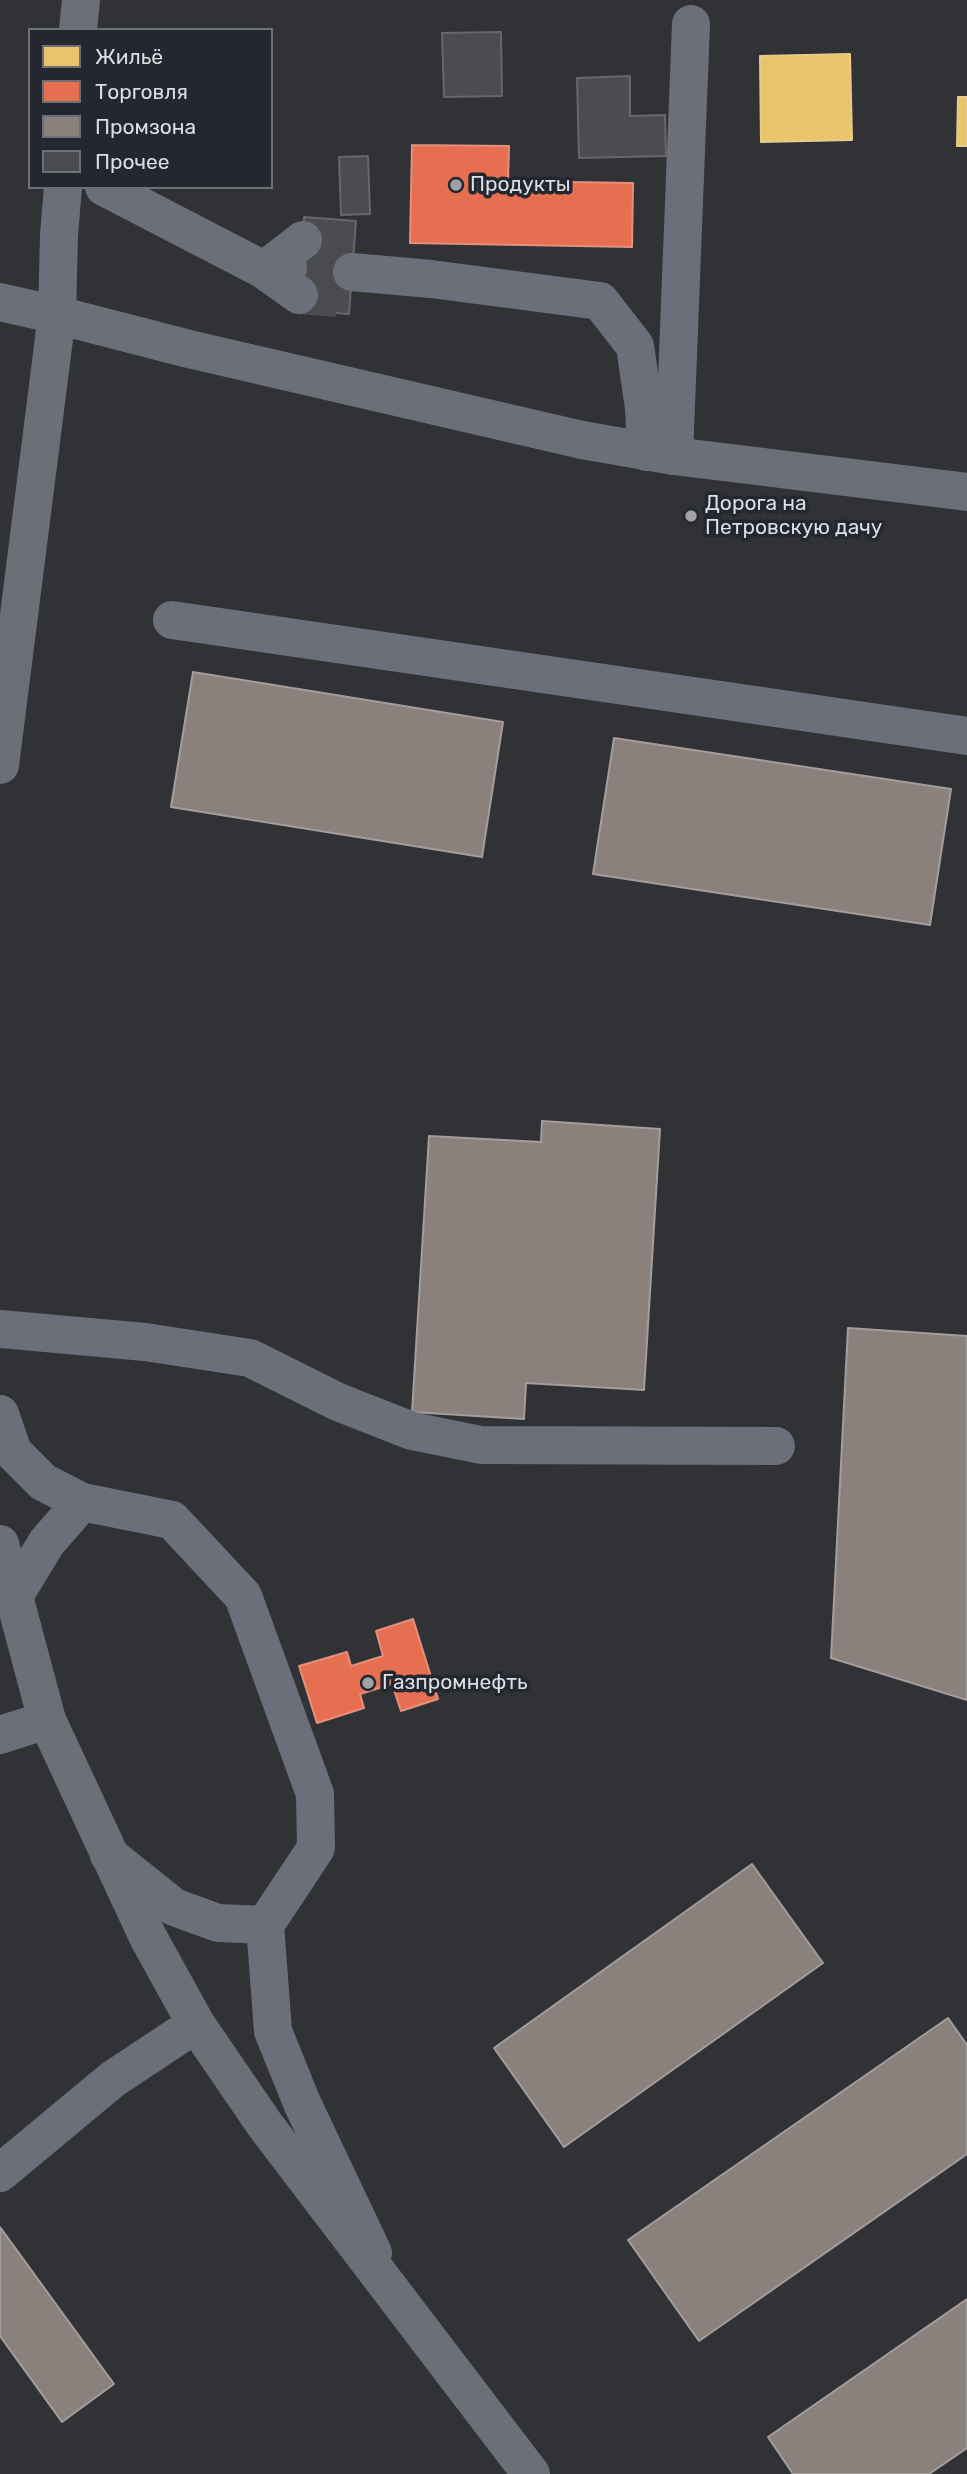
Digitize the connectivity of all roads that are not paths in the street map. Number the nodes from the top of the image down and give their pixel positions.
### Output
1 (81, 0) edge
2 (691, 24) dead end
3 (78, 28) edge
4 (63, 189) edge
5 (109, 189) edge
6 (292, 268) tunnel mouth
7 (431, 279) junction
8 (0, 302) edge
9 (57, 314) junction
10 (660, 454) junction
11 (967, 492) edge
12 (172, 620) dead end
13 (967, 736) edge
14 (0, 765) edge
15 (0, 1329) edge
16 (0, 1414) edge
17 (776, 1446) dead end
18 (82, 1503) junction
19 (0, 1544) edge
20 (13, 1598) junction
21 (47, 1720) junction
22 (0, 1735) edge
23 (109, 1855) junction
24 (265, 1925) junction
25 (196, 2024) junction
26 (0, 2173) edge
27 (387, 2283) junction
28 (531, 2474) edge

1 - 3 street
2 - 10 street
4 - 9 street
5 - 6 street
7 - 7 street
7 - 10 street
8 - 9 street
9 - 10 main road
9 - 14 main road
10 - 11 main road
12 - 13 street
15 - 17 street
16 - 18 street
18 - 20 street
18 - 24 street
19 - 20 main road
20 - 21 main road
21 - 22 street
21 - 23 main road
23 - 24 street
23 - 25 main road
24 - 27 street
25 - 26 street
25 - 27 main road
27 - 28 main road

